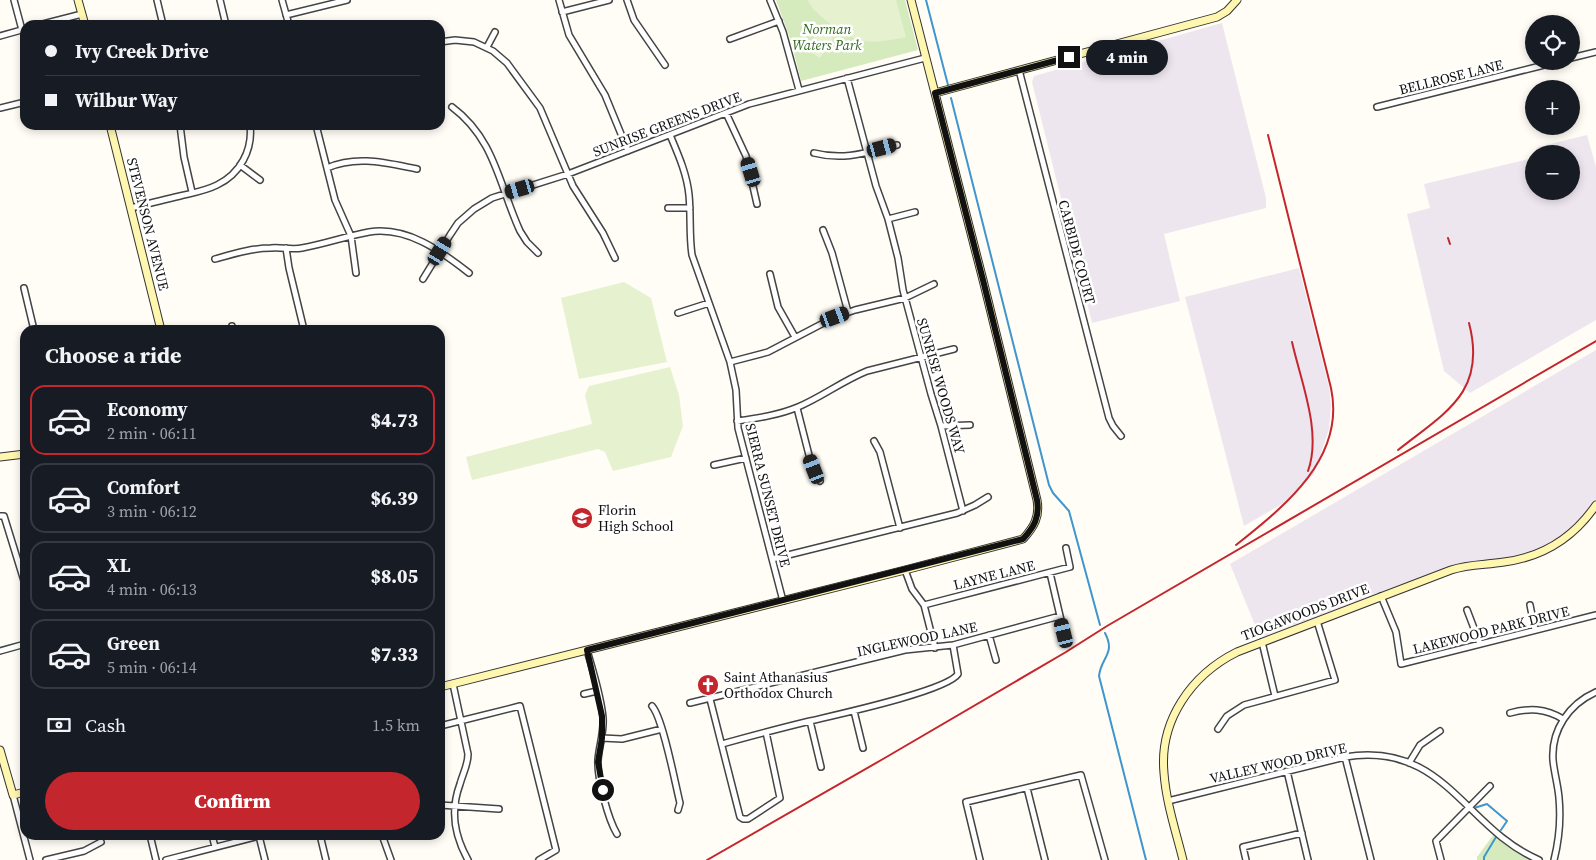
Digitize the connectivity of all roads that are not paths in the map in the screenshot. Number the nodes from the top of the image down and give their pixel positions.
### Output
1 (14, 0) edge
2 (78, 0) edge
3 (157, 0) edge
4 (220, 0) edge
5 (282, 0) edge
6 (347, 0) edge
7 (559, 0) edge
8 (608, 0) edge
9 (627, 0) edge
10 (770, 0) edge
11 (911, 0) edge
12 (1237, 0) edge
13 (562, 12) junction
14 (82, 14) junction
15 (286, 15) junction
16 (20, 20) edge
17 (59, 20) edge
18 (84, 20) edge
19 (162, 20) edge
20 (225, 20) edge
21 (288, 20) edge
22 (779, 21) junction
23 (20, 30) edge
24 (494, 32) dead end
25 (0, 36) edge
26 (730, 39) dead end
27 (445, 41) edge
28 (486, 48) junction
29 (1596, 52) edge
30 (1580, 56) edge
31 (925, 58) junction
32 (665, 65) dead end
33 (1019, 70) junction
34 (1525, 70) edge
35 (848, 78) junction
36 (799, 90) junction
37 (935, 93) junction
38 (20, 103) edge
39 (452, 106) dead end
40 (1377, 107) dead end
41 (0, 108) edge
42 (726, 113) junction
43 (111, 130) edge
44 (181, 130) edge
45 (250, 130) edge
46 (317, 130) edge
47 (670, 135) junction
48 (897, 144) dead end
49 (628, 151) junction
50 (867, 152) junction
51 (814, 153) dead end
52 (240, 166) junction
53 (327, 168) junction
54 (417, 169) dead end
55 (568, 174) junction
56 (260, 180) dead end
57 (192, 192) junction
58 (505, 193) junction
59 (757, 204) dead end
60 (131, 208) junction
61 (668, 208) dead end
62 (690, 208) junction
63 (915, 212) dead end
64 (888, 219) junction
65 (823, 230) dead end
66 (351, 236) junction
67 (286, 248) junction
68 (440, 251) junction
69 (538, 253) dead end
70 (615, 258) dead end
71 (215, 259) dead end
72 (356, 273) dead end
73 (469, 273) dead end
74 (770, 274) dead end
75 (423, 279) dead end
76 (934, 284) dead end
77 (24, 288) dead end
78 (905, 298) junction
79 (708, 302) junction
80 (848, 312) junction
81 (678, 313) dead end
82 (33, 325) edge
83 (160, 325) edge
84 (303, 325) edge
85 (795, 337) junction
86 (954, 349) dead end
87 (920, 357) junction
88 (730, 362) junction
89 (797, 408) junction
90 (737, 421) junction
91 (970, 425) dead end
92 (941, 426) junction
93 (1121, 436) dead end
94 (874, 441) dead end
95 (20, 455) edge
96 (0, 457) edge
97 (746, 458) junction
98 (714, 465) dead end
99 (820, 481) dead end
100 (988, 496) dead end
101 (1596, 505) edge
102 (963, 510) junction
103 (0, 516) edge
104 (900, 528) junction
105 (1066, 548) dead end
106 (772, 559) junction
107 (20, 568) edge
108 (905, 570) junction
109 (1050, 573) junction
110 (1382, 596) junction
111 (783, 601) junction
112 (924, 605) junction
113 (1530, 605) dead end
114 (1467, 610) dead end
115 (1596, 615) edge
116 (1060, 616) junction
117 (1317, 621) junction
118 (1535, 630) junction
119 (1064, 633) dead end
120 (989, 635) junction
121 (1262, 642) junction
122 (1480, 644) junction
123 (20, 645) edge
124 (953, 645) junction
125 (935, 648) junction
126 (587, 650) junction
127 (0, 651) edge
128 (996, 660) dead end
129 (453, 684) junction
130 (445, 686) edge
131 (597, 690) junction
132 (1596, 692) edge
133 (584, 694) dead end
134 (1275, 696) junction
135 (710, 699) junction
136 (690, 703) dead end
137 (652, 706) dead end
138 (854, 711) junction
139 (1510, 713) dead end
140 (1563, 719) junction
141 (462, 720) junction
142 (810, 721) junction
143 (445, 725) edge
144 (662, 729) junction
145 (1218, 729) dead end
146 (1440, 731) dead end
147 (766, 732) junction
148 (602, 738) junction
149 (722, 744) junction
150 (863, 748) dead end
151 (0, 750) edge
152 (1345, 757) junction
153 (1409, 763) junction
154 (821, 767) dead end
155 (1286, 771) junction
156 (1490, 786) dead end
157 (1027, 788) junction
158 (20, 793) edge
159 (13, 795) junction
160 (1168, 801) junction
161 (445, 806) edge
162 (1469, 806) junction
163 (454, 807) junction
164 (499, 809) dead end
165 (678, 810) dead end
166 (20, 822) edge
167 (1302, 833) junction
168 (617, 834) dead end
169 (25, 840) edge
170 (151, 840) edge
171 (213, 840) edge
172 (243, 840) edge
173 (260, 840) edge
174 (321, 840) edge
175 (384, 840) edge
176 (101, 842) dead end
177 (215, 847) junction
178 (30, 860) edge
179 (46, 860) edge
180 (156, 860) edge
181 (166, 860) edge
182 (265, 860) edge
183 (326, 860) edge
184 (391, 860) edge
185 (468, 860) edge
186 (539, 860) edge
187 (980, 860) edge
188 (1045, 860) edge
189 (1105, 860) edge
190 (1183, 860) edge
191 (1246, 860) edge
192 (1308, 860) edge
193 (1371, 860) edge
194 (1441, 860) edge
195 (1539, 860) edge
196 (1554, 860) edge

1 - 16 street
2 - 14 street
3 - 19 street
4 - 20 street
5 - 15 street
6 - 15 street
7 - 13 street
8 - 13 street
9 - 32 street
10 - 22 street
11 - 31 street
12 - 33 street
13 - 49 street
14 - 17 street
14 - 18 street
15 - 21 street
22 - 26 street
22 - 36 street
23 - 25 street
24 - 28 street
27 - 28 street
28 - 55 street
29 - 30 street
31 - 35 street, SUNRISE GREENS DRIVE
31 - 37 street
33 - 37 street
33 - 93 street, CARBIDE COURT
34 - 40 street, BELLROSE LANE
35 - 36 street, SUNRISE GREENS DRIVE
35 - 50 street, SUNRISE WOODS WAY
36 - 42 street, SUNRISE GREENS DRIVE
37 - 108 street
38 - 41 street
39 - 58 street
42 - 47 street, SUNRISE GREENS DRIVE
42 - 59 street
43 - 60 street, STEVENSON AVENUE
44 - 57 street
45 - 52 street
46 - 53 street
47 - 49 street, SUNRISE GREENS DRIVE
47 - 62 street, SIERRA SUNSET DRIVE
48 - 50 street
49 - 55 street, SUNRISE GREENS DRIVE
50 - 51 street
50 - 64 street, SUNRISE WOODS WAY
52 - 56 street
52 - 57 street
53 - 54 street
53 - 66 street
55 - 58 street, SUNRISE GREENS DRIVE
55 - 70 street
57 - 60 street
58 - 68 street, SUNRISE GREENS DRIVE
58 - 69 street
60 - 83 street, STEVENSON AVENUE
61 - 62 street
62 - 79 street, SIERRA SUNSET DRIVE
63 - 64 street
64 - 78 street, SUNRISE WOODS WAY
65 - 80 street
66 - 67 street
66 - 68 street
66 - 72 street
67 - 71 street
67 - 84 street
68 - 73 street
68 - 75 street, SUNRISE GREENS DRIVE
74 - 85 street
76 - 78 street
77 - 82 street
78 - 80 street
78 - 87 street, SUNRISE WOODS WAY
79 - 81 street
79 - 88 street, SIERRA SUNSET DRIVE
80 - 85 street
85 - 88 street
86 - 87 street
87 - 89 street
87 - 92 street, SUNRISE WOODS WAY
88 - 90 street, SIERRA SUNSET DRIVE
89 - 90 street
89 - 99 street
90 - 97 street, SIERRA SUNSET DRIVE
91 - 92 street
92 - 102 street, SUNRISE WOODS WAY
94 - 104 street
95 - 96 street
97 - 98 street
97 - 106 street, SIERRA SUNSET DRIVE
100 - 102 street
101 - 110 street, TIOGAWOODS DRIVE
102 - 104 street
103 - 107 street
104 - 106 street
105 - 109 street, LAYNE LANE
106 - 111 street, SIERRA SUNSET DRIVE
108 - 111 street
108 - 112 street
109 - 112 street, LAYNE LANE
109 - 116 street
110 - 117 street, TIOGAWOODS DRIVE
110 - 122 street, LAKEWOOD PARK DRIVE
111 - 126 street
112 - 125 street
113 - 118 street
114 - 122 street
115 - 118 street, LAKEWOOD PARK DRIVE
116 - 119 street
116 - 120 street, INGLEWOOD LANE
117 - 121 street, TIOGAWOODS DRIVE
117 - 134 street
118 - 122 street, LAKEWOOD PARK DRIVE
120 - 124 street, INGLEWOOD LANE
120 - 128 street
121 - 134 street
121 - 160 street, TIOGAWOODS DRIVE
123 - 127 street
124 - 125 street, INGLEWOOD LANE
124 - 138 street
125 - 135 street, INGLEWOOD LANE
126 - 129 street
126 - 131 street
129 - 130 street
129 - 141 street
131 - 133 street
131 - 148 street
132 - 140 street
134 - 145 street
135 - 136 street, INGLEWOOD LANE
135 - 149 street
137 - 144 street
138 - 142 street
138 - 150 street
139 - 140 street
140 - 196 street
141 - 143 street
141 - 163 street
141 - 186 street
142 - 147 street
142 - 154 street
144 - 148 street
144 - 165 street
146 - 153 street
147 - 149 street
147 - 149 street
148 - 168 street
151 - 159 street
152 - 153 street, VALLEY WOOD DRIVE
152 - 155 street, VALLEY WOOD DRIVE
152 - 193 street
153 - 162 street, VALLEY WOOD DRIVE
155 - 160 street, VALLEY WOOD DRIVE
155 - 167 street
156 - 162 street
157 - 187 street
157 - 188 street
157 - 189 street
158 - 159 street
159 - 166 street
160 - 190 street, TIOGAWOODS DRIVE
161 - 163 street
162 - 194 street
162 - 195 street, VALLEY WOOD DRIVE
163 - 164 street
163 - 185 street
167 - 191 street
167 - 192 street
169 - 178 street
170 - 180 street
171 - 177 street
172 - 177 street
173 - 182 street
174 - 183 street
175 - 184 street
176 - 179 street
177 - 181 street

